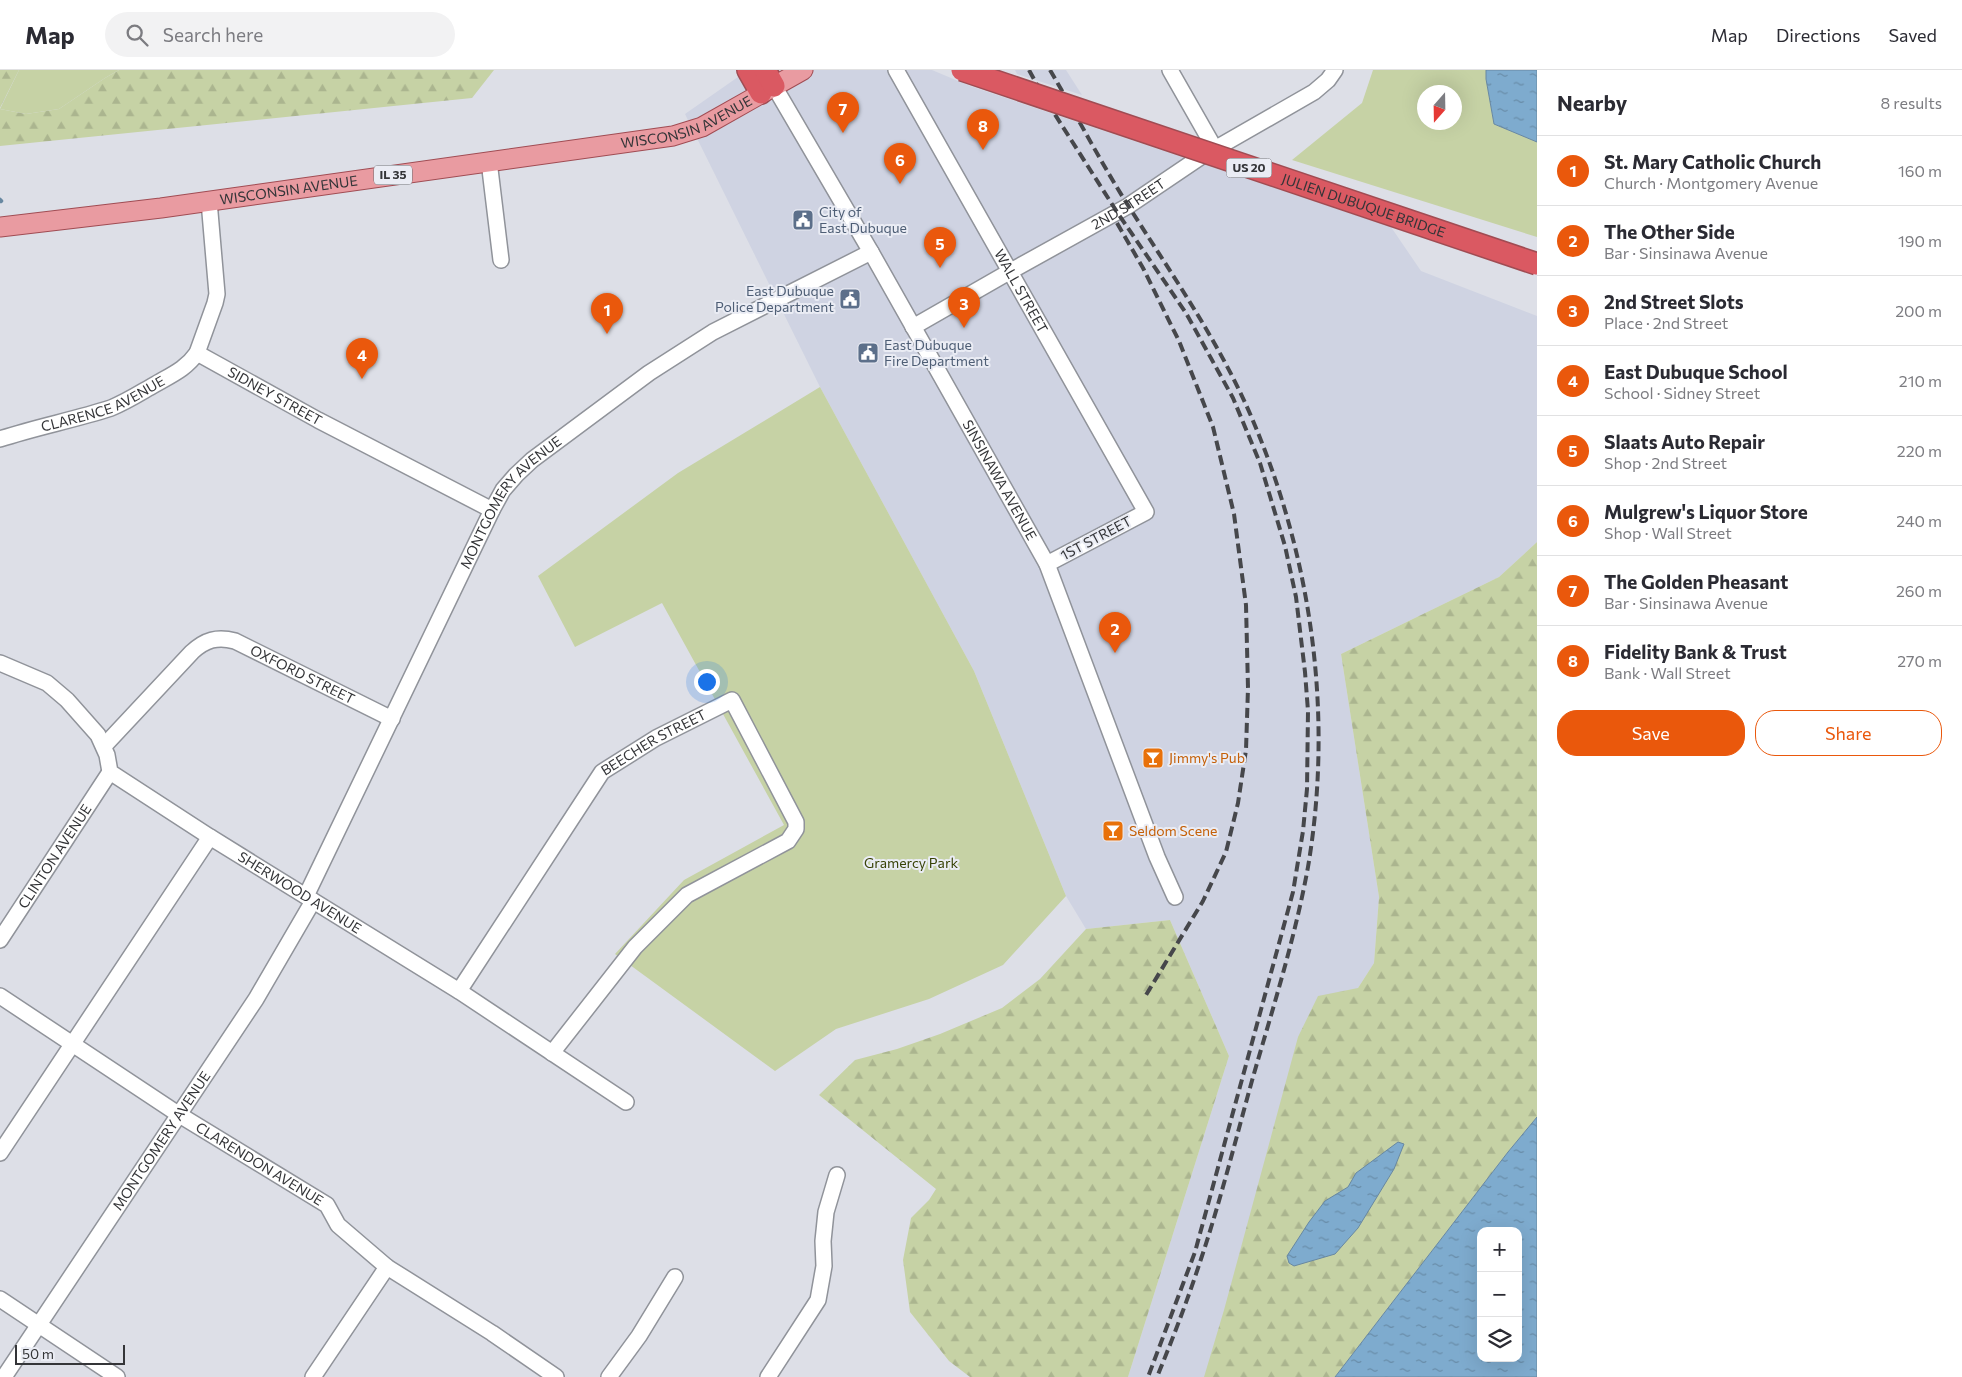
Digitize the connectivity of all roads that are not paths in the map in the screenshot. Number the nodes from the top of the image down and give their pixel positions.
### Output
1 (748, 70) edge
2 (803, 70) edge
3 (896, 70) edge
4 (962, 70) edge
5 (1170, 70) edge
6 (1335, 70) edge
7 (767, 83) edge
8 (1215, 149) junction
9 (489, 161) junction
10 (209, 200) junction
11 (0, 227) edge
12 (871, 252) junction
13 (501, 260) dead end
14 (1537, 264) edge
15 (1009, 272) junction
16 (913, 328) junction
17 (196, 353) junction
18 (0, 439) edge
19 (492, 510) junction
20 (1146, 512) joint
21 (1047, 564) junction
22 (0, 663) edge
23 (392, 719) junction
24 (104, 746) junction
25 (110, 772) junction
26 (210, 838) junction
27 (1175, 897) dead end
28 (309, 898) junction
29 (0, 940) edge
30 (459, 992) junction
31 (0, 996) edge
32 (72, 1044) junction
33 (552, 1053) junction
34 (626, 1102) dead end
35 (178, 1114) junction
36 (0, 1153) edge
37 (837, 1175) dead end
38 (387, 1267) junction
39 (674, 1277) dead end
40 (0, 1299) edge
41 (39, 1325) junction
42 (4, 1377) edge
43 (117, 1377) edge
44 (313, 1377) edge
45 (556, 1377) edge
46 (609, 1377) edge
47 (768, 1377) edge

1 - 7 highway
2 - 7 main road, IL 35
3 - 15 street, WALL STREET
4 - 14 highway, JULIEN DUBUQUE BRIDGE / US 20, bridge
5 - 8 street
6 - 8 street, 2ND STREET
7 - 9 main road, WISCONSIN AVENUE / IL 35
7 - 12 street, SINSINAWA AVENUE
8 - 15 street, 2ND STREET
9 - 10 main road, WISCONSIN AVENUE / IL 35
9 - 13 street
10 - 11 main road, WISCONSIN AVENUE / IL 35
10 - 17 street
12 - 16 street, SINSINAWA AVENUE
12 - 19 street, MONTGOMERY AVENUE
15 - 16 street, 2ND STREET
15 - 20 street, WALL STREET
16 - 21 street, SINSINAWA AVENUE
17 - 18 street, CLARENCE AVENUE
17 - 19 street, SIDNEY STREET
19 - 23 street, MONTGOMERY AVENUE
20 - 21 street, 1ST STREET
21 - 27 street, SINSINAWA AVENUE
22 - 24 street
23 - 24 street, OXFORD STREET
23 - 28 street, MONTGOMERY AVENUE
24 - 25 street
25 - 26 street, SHERWOOD AVENUE
25 - 29 street, CLINTON AVENUE
26 - 28 street, SHERWOOD AVENUE
26 - 32 street
28 - 30 street, SHERWOOD AVENUE
28 - 35 street, MONTGOMERY AVENUE
30 - 33 street, SHERWOOD AVENUE
30 - 33 street, BEECHER STREET
31 - 32 street, CLARENDON AVENUE
32 - 35 street, CLARENDON AVENUE
32 - 36 street
33 - 34 street, SHERWOOD AVENUE
35 - 38 street, CLARENDON AVENUE
35 - 41 street, MONTGOMERY AVENUE
37 - 47 street
38 - 44 street
38 - 45 street, CLARENDON AVENUE
39 - 46 street
40 - 41 street
41 - 42 street, MONTGOMERY AVENUE
41 - 43 street

